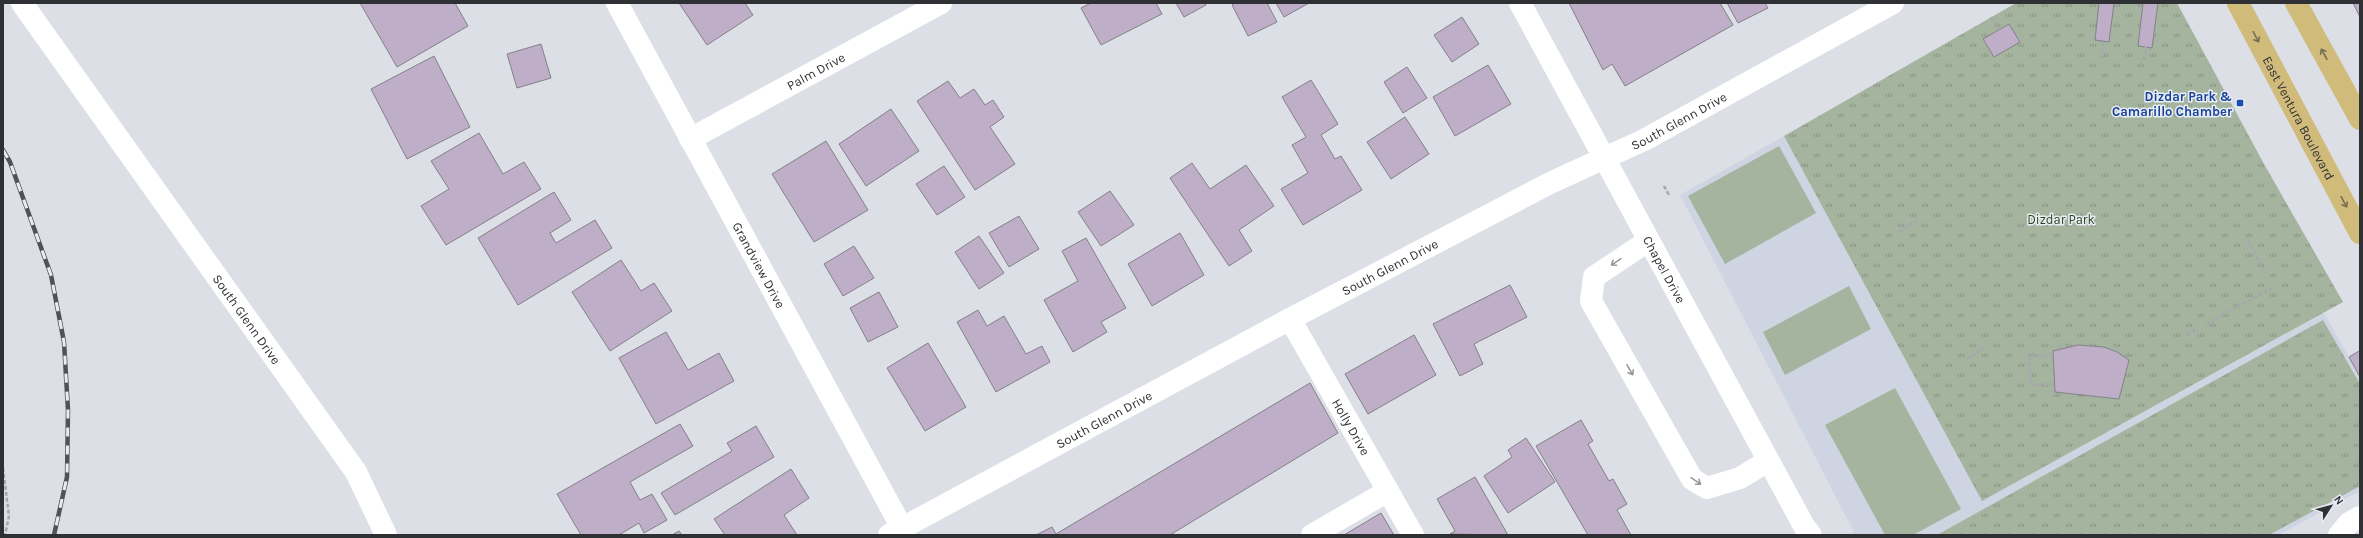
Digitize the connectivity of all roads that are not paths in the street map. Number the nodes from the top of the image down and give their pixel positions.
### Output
1 (22, 3) edge
2 (616, 3) edge
3 (941, 3) edge
4 (1520, 3) edge
5 (1893, 3) edge
6 (2238, 3) edge
7 (2296, 3) edge
8 (2360, 120) edge
9 (690, 139) junction
10 (1603, 159) junction
11 (2360, 232) edge
12 (1648, 241) junction
13 (1290, 318) junction
14 (1768, 461) junction
15 (1388, 491) junction
16 (2360, 517) edge
17 (896, 531) edge
18 (1802, 532) edge
19 (386, 535) edge
20 (1312, 535) edge
21 (1412, 535) edge
22 (2339, 535) edge

1 - 19 street, South Glenn Drive
2 - 9 street, Grandview Drive
3 - 9 street, Palm Drive
4 - 10 street, Chapel Drive
5 - 10 street, South Glenn Drive
6 -> 11 main road, East Ventura Boulevard
8 -> 7 main road
9 - 17 street, Grandview Drive
10 - 12 street, Chapel Drive
10 - 13 street, South Glenn Drive
12 - 14 street, Chapel Drive
12 -> 14 street
13 - 15 street, Holly Drive
13 - 17 street, South Glenn Drive
14 - 18 street, Chapel Drive
15 - 20 street
15 - 21 street, Holly Drive
16 - 22 street

